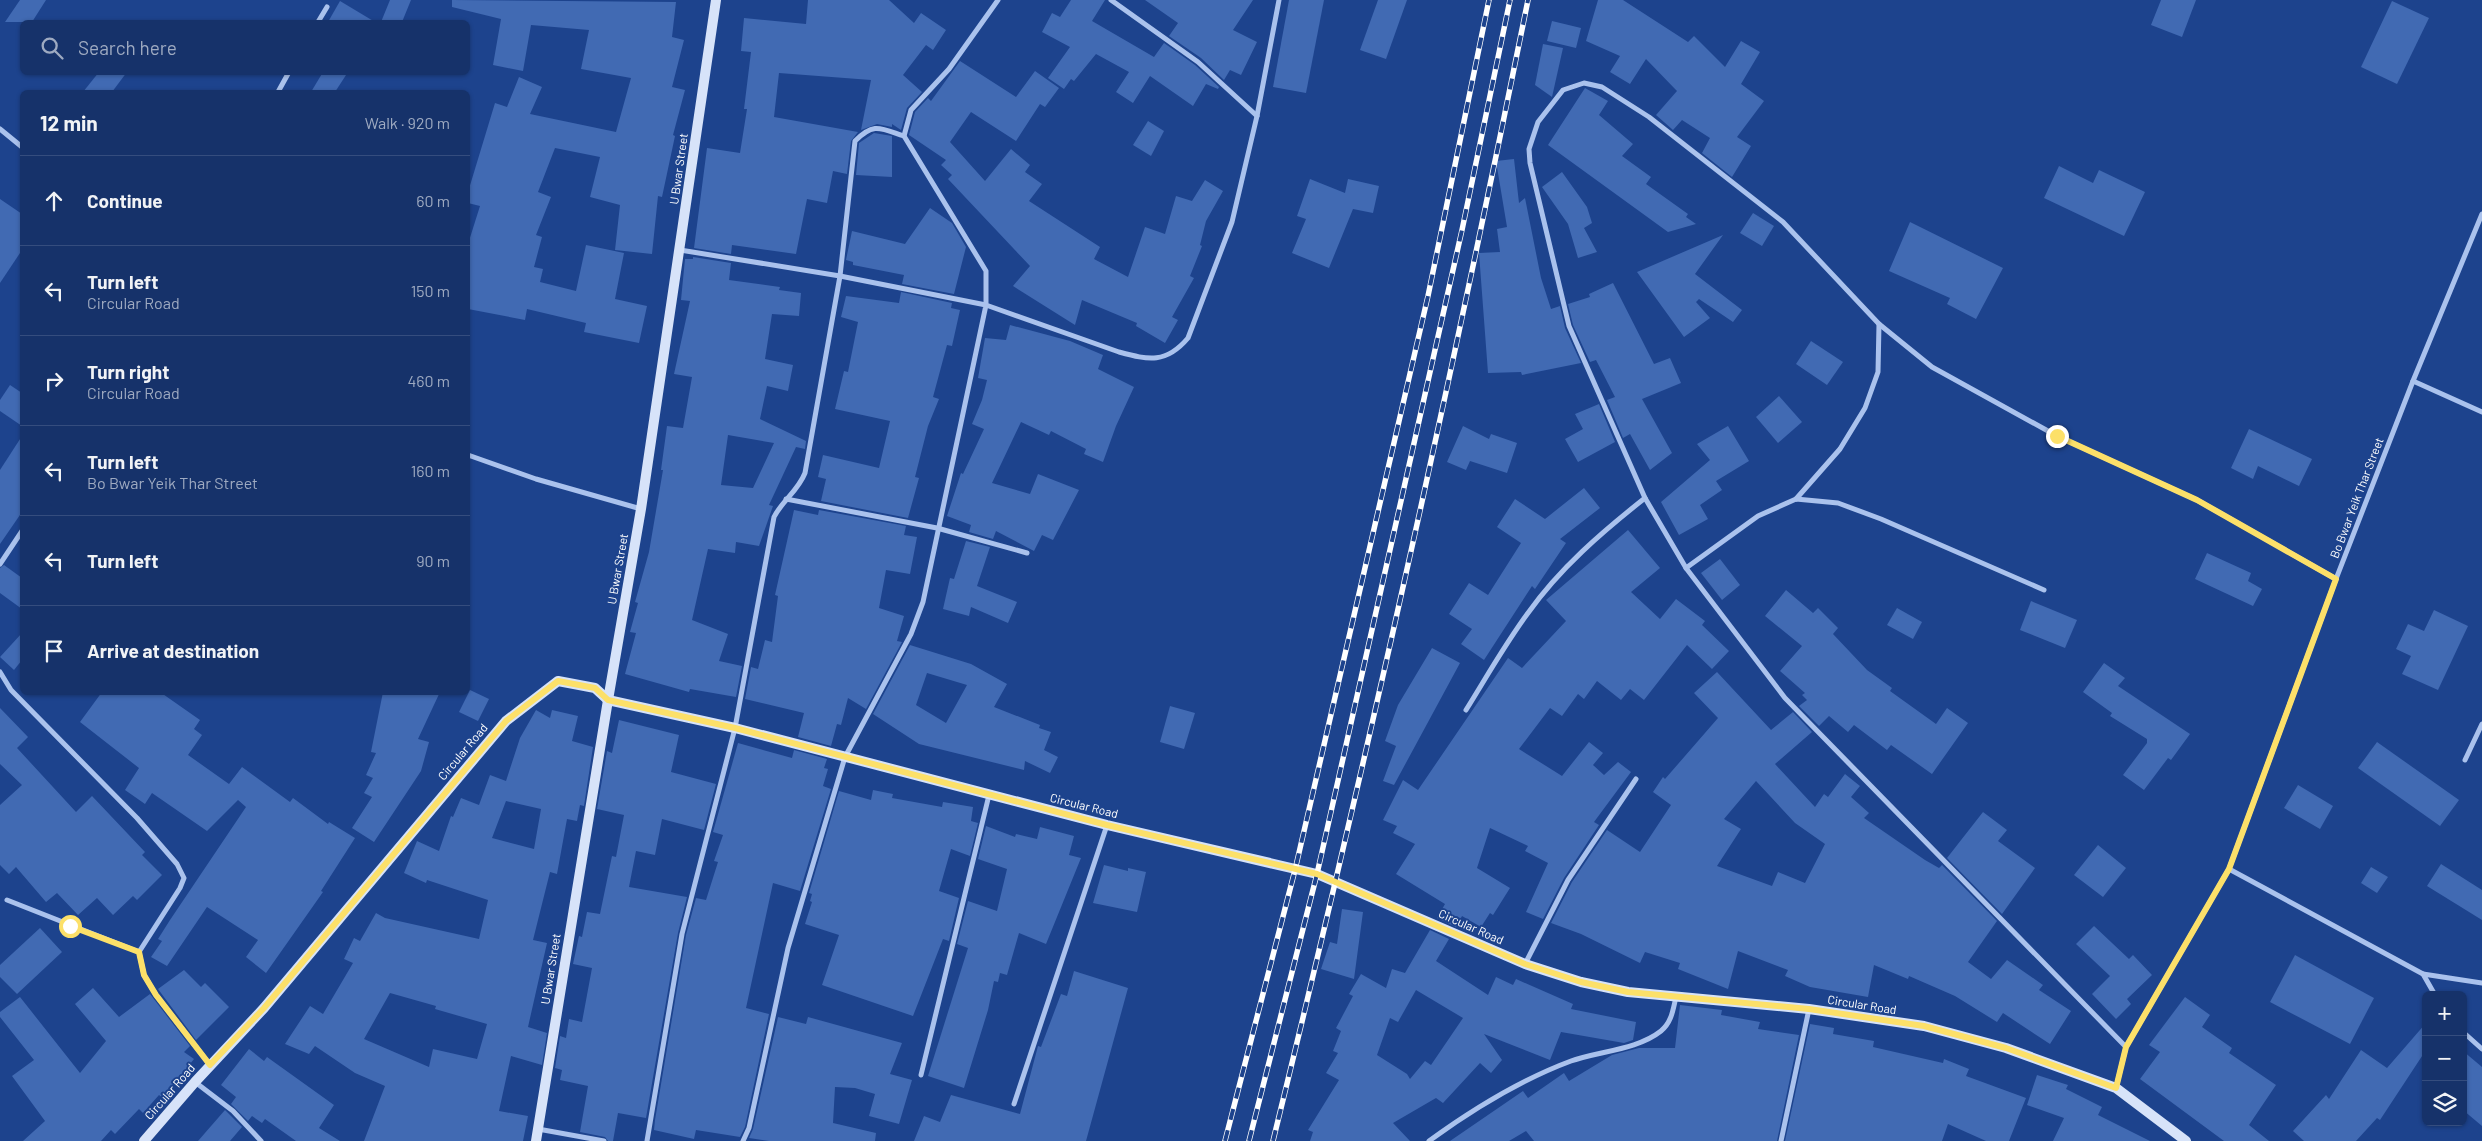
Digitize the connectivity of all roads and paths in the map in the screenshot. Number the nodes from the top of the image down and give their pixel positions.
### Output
1 (716, 0) edge
2 (998, 0) edge
3 (1111, 0) edge
4 (1279, 0) edge
5 (327, 7) dead end
6 (319, 20) edge
7 (287, 75) edge
8 (279, 90) edge
9 (1257, 116) junction
10 (0, 129) edge
11 (904, 136) junction
12 (20, 144) edge
13 (2482, 214) edge
14 (680, 250) junction
15 (840, 276) junction
16 (986, 305) junction
17 (1879, 324) junction
18 (2413, 381) junction
19 (2482, 412) edge
20 (470, 456) edge
21 (1645, 498) junction
22 (786, 499) junction
23 (1796, 500) junction
24 (641, 510) junction
25 (937, 528) junction
26 (20, 534) edge
27 (1027, 553) dead end
28 (0, 564) edge
29 (1686, 568) junction
30 (2336, 579) junction
31 (2044, 590) dead end
32 (0, 672) edge
33 (608, 700) junction
34 (1466, 710) dead end
35 (2482, 724) edge
36 (735, 728) junction
37 (846, 757) junction
38 (2465, 760) dead end
39 (1636, 779) dead end
40 (988, 795) junction
41 (1107, 825) junction
42 (2229, 869) junction
43 (8, 900) dead end
44 (139, 952) junction
45 (1525, 964) junction
46 (2423, 974) junction
47 (2482, 983) edge
48 (2433, 991) edge
49 (1676, 997) junction
50 (1809, 1009) junction
51 (2467, 1036) edge
52 (2126, 1047) junction
53 (2482, 1049) edge
54 (210, 1065) junction
55 (921, 1075) dead end
56 (195, 1082) junction
57 (2116, 1088) junction
58 (1014, 1104) dead end
59 (538, 1129) junction
60 (144, 1141) edge
61 (261, 1141) edge
62 (536, 1141) edge
63 (604, 1141) edge
64 (647, 1141) edge
65 (743, 1141) edge
66 (1429, 1141) edge
67 (1781, 1141) edge
68 (2186, 1141) edge

1 - 14 street, U Bwar Street
2 - 11 street
3 - 9 street
4 - 9 street
5 - 6 street
7 - 8 street
9 - 16 street
10 - 12 street
11 - 15 street
11 - 16 street
13 - 18 street, Bo Bwar Yeik Thar Street
14 - 15 street
14 - 24 street, U Bwar Street
15 - 16 street
15 - 22 street
16 - 25 street
17 - 21 street
17 - 23 street
17 - 30 street
18 - 19 street
18 - 30 street, Bo Bwar Yeik Thar Street
20 - 24 street
21 - 29 street
21 - 34 street
22 - 25 street
22 - 36 street
23 - 29 street
23 - 31 street
24 - 33 street, U Bwar Street
25 - 27 street
25 - 37 street
26 - 28 street
29 - 52 street
30 - 42 street, Bo Bwar Yeik Thar Street
32 - 44 street
33 - 36 street, Circular Road
33 - 54 street, Circular Road
33 - 59 street, U Bwar Street
35 - 38 street
36 - 37 street, Circular Road
36 - 64 street
37 - 40 street, Circular Road
37 - 65 street
39 - 45 street
40 - 41 street, Circular Road
40 - 55 street
41 - 45 street, Circular Road
41 - 58 street
42 - 46 street
42 - 52 street, Bo Bwar Yeik Thar Street
43 - 44 street
44 - 54 street
45 - 49 street, Circular Road
46 - 47 street
46 - 48 street
49 - 50 street, Circular Road
49 - 66 street
50 - 57 street, Circular Road
50 - 67 street
51 - 53 street
52 - 57 street, Bo Bwar Yeik Thar Street
54 - 56 street, Circular Road
56 - 60 street, Circular Road
56 - 61 street
57 - 68 street, Circular Road
59 - 62 street, U Bwar Street
59 - 63 street

